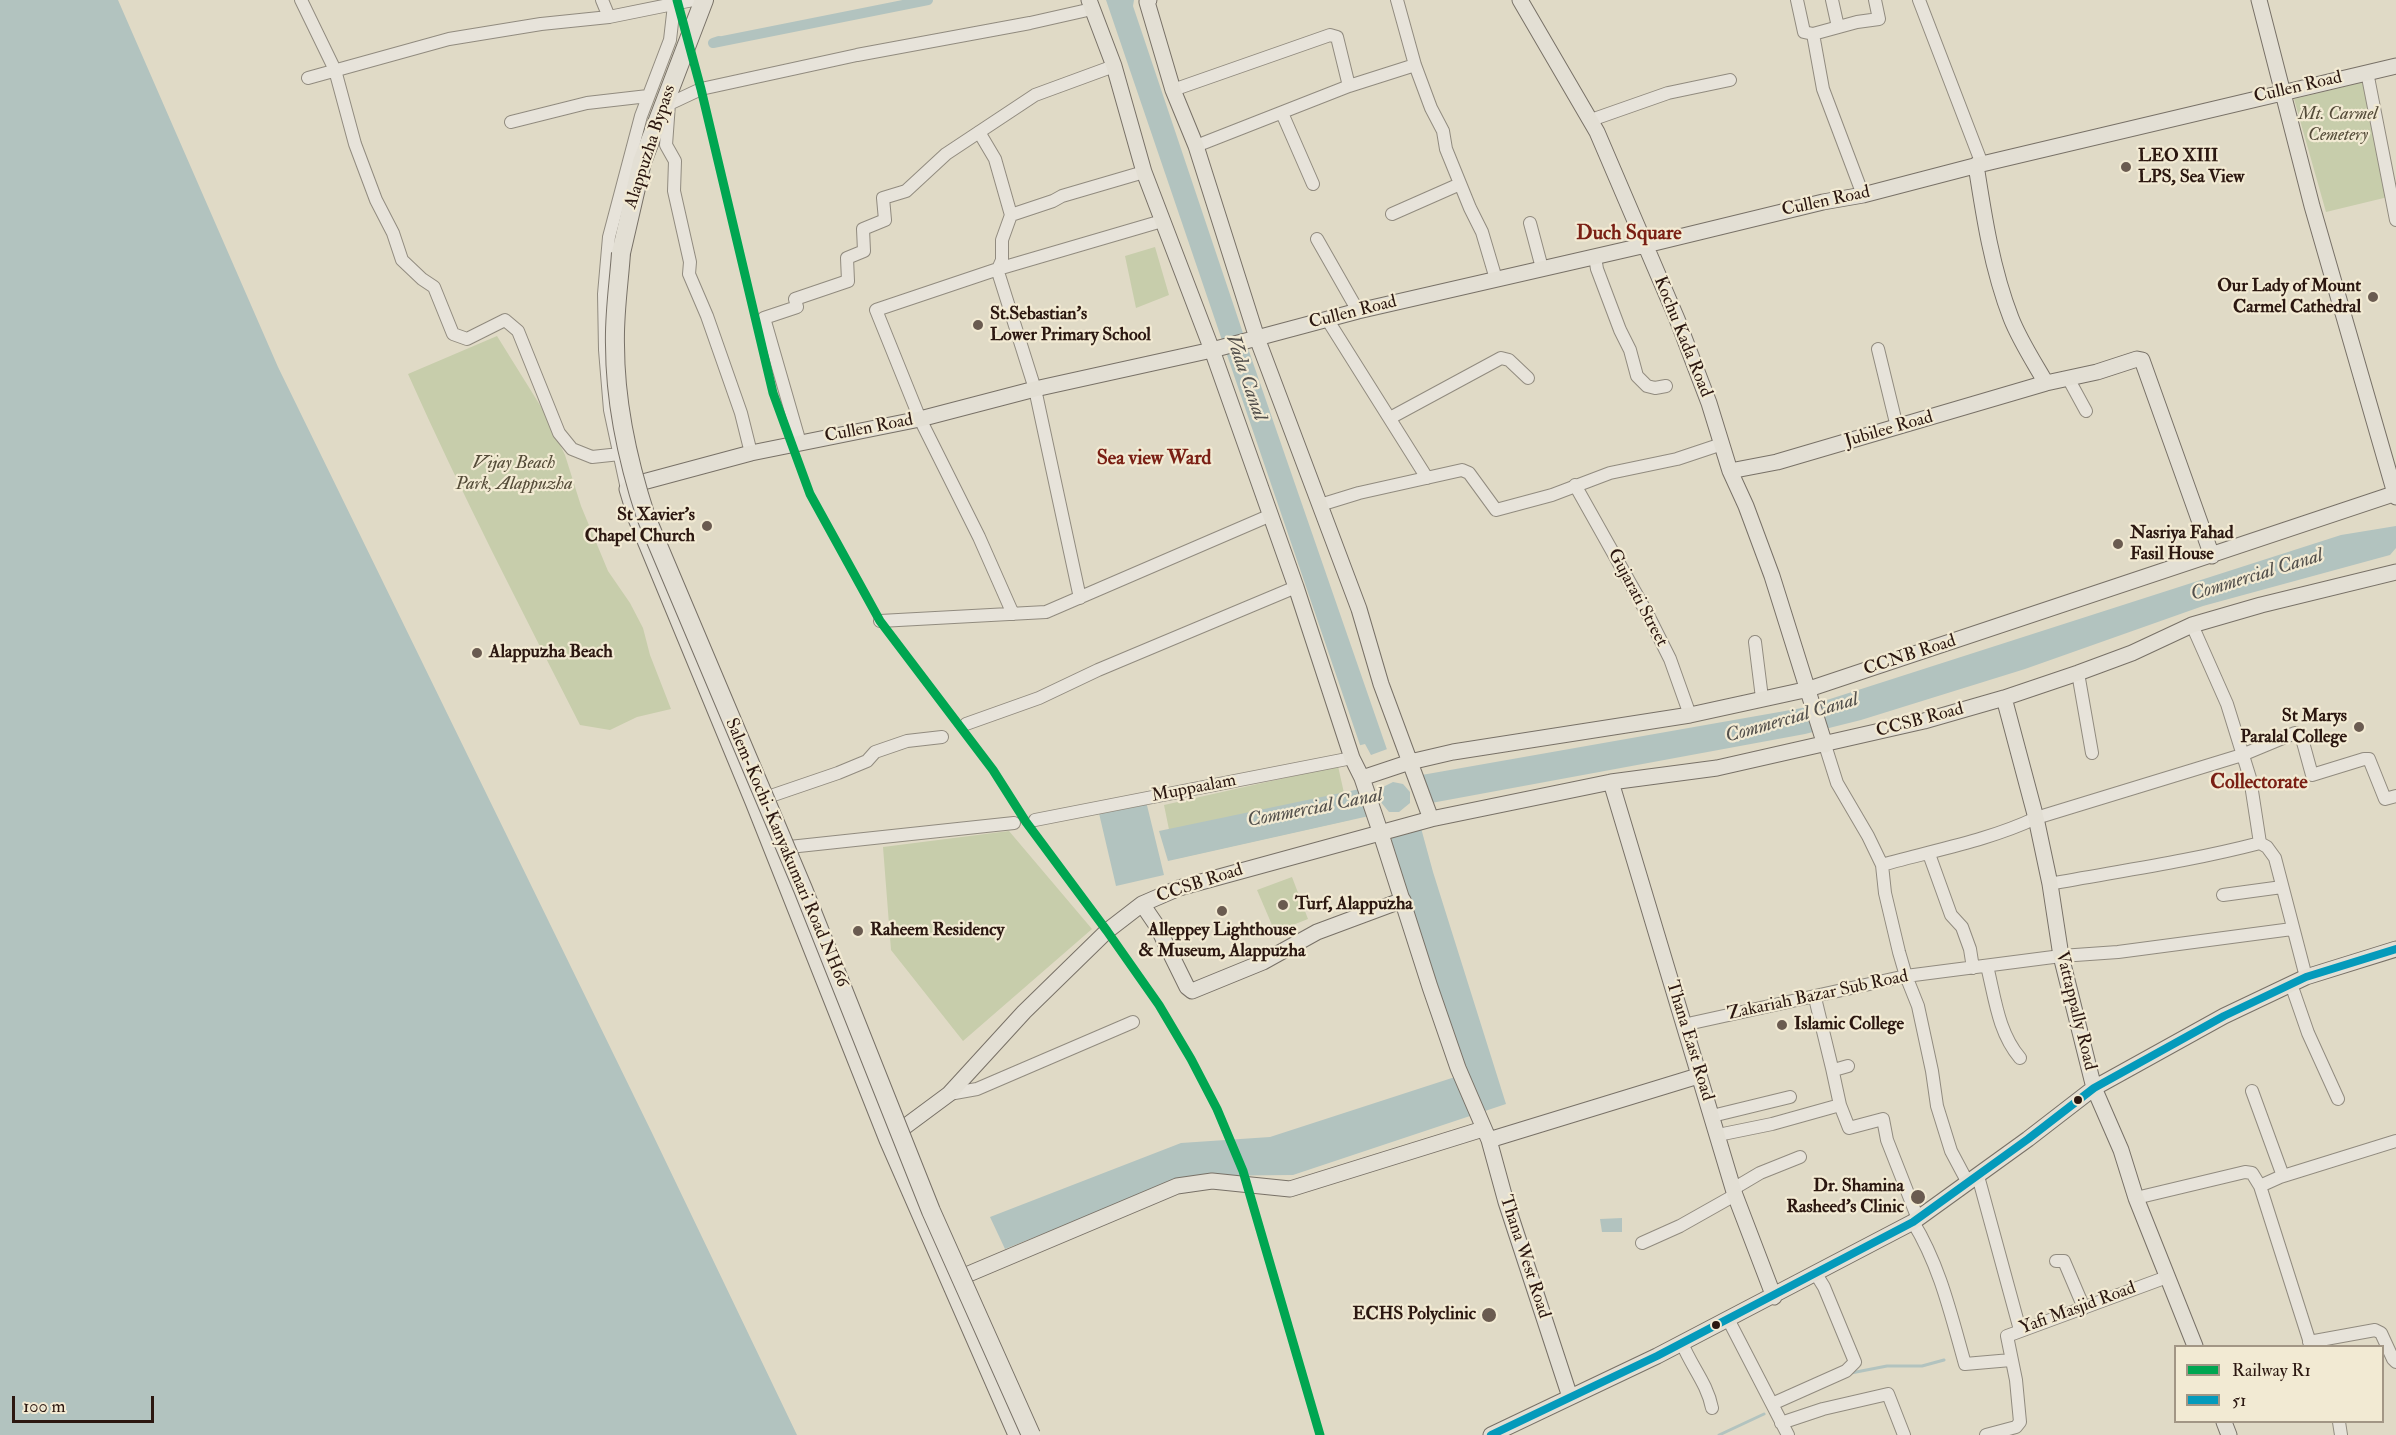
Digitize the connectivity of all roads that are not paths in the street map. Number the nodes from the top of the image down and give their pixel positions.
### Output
1 (301, 0) edge
2 (602, 0) edge
3 (1149, 0) edge
4 (1397, 0) edge
5 (1520, 0) edge
6 (1797, 0) edge
7 (1832, 0) edge
8 (1875, 0) edge
9 (1919, 0) edge
10 (2259, 0) edge
11 (699, 3) edge
12 (1090, 4) edge
13 (674, 5) junction
14 (609, 17) junction
15 (1838, 27) junction
16 (1813, 34) junction
17 (1415, 64) junction
18 (1114, 66) junction
19 (2396, 66) edge
20 (335, 70) junction
21 (2367, 72) junction
22 (308, 78) dead end
23 (1730, 80) dead end
24 (1349, 86) junction
25 (1173, 90) junction
26 (2282, 91) junction
27 (648, 96) junction
28 (1282, 113) junction
29 (1591, 120) junction
30 (511, 122) dead end
31 (979, 132) junction
32 (1196, 146) junction
33 (1979, 165) junction
34 (1144, 172) junction
35 (1314, 184) dead end
36 (1460, 184) junction
37 (1863, 195) junction
38 (1392, 214) dead end
39 (1010, 219) junction
40 (2396, 220) edge
41 (1162, 221) junction
42 (1530, 223) dead end
43 (1317, 239) dead end
44 (1646, 245) junction
45 (621, 253) joint
46 (1595, 257) junction
47 (1542, 268) junction
48 (998, 269) junction
49 (1496, 279) junction
50 (1358, 311) junction
51 (1327, 319) junction
52 (1256, 338) junction
53 (1214, 349) junction
54 (1878, 349) dead end
55 (1528, 378) dead end
56 (2068, 378) junction
57 (2046, 383) junction
58 (1666, 386) dead end
59 (1035, 389) junction
60 (2086, 411) dead end
61 (1390, 418) junction
62 (920, 419) junction
63 (1897, 427) junction
64 (800, 443) junction
65 (1722, 444) junction
66 (751, 453) junction
67 (620, 454) junction
68 (1731, 471) junction
69 (1427, 477) junction
70 (1575, 485) junction
71 (627, 489) junction
72 (2396, 495) edge
73 (1320, 505) junction
74 (1270, 515) junction
75 (2212, 556) junction
76 (2396, 572) edge
77 (1296, 587) junction
78 (1080, 598) junction
79 (1013, 614) junction
80 (880, 621) dead end
81 (2192, 625) junction
82 (1755, 642) dead end
83 (2078, 673) junction
84 (1810, 696) junction
85 (1762, 698) junction
86 (2004, 698) junction
87 (1690, 715) junction
88 (966, 724) dead end
89 (942, 737) dead end
90 (1823, 739) junction
91 (2092, 753) dead end
92 (2242, 755) junction
93 (1352, 758) junction
94 (1405, 764) junction
95 (1366, 780) junction
96 (1611, 782) junction
97 (2396, 796) edge
98 (753, 802) junction
99 (1426, 815) junction
100 (2036, 818) junction
101 (1035, 820) dead end
102 (1014, 823) dead end
103 (1382, 831) junction
104 (2260, 843) junction
105 (771, 849) junction
106 (1929, 854) junction
107 (1882, 865) junction
108 (2050, 884) junction
109 (2282, 887) junction
110 (2223, 895) dead end
111 (1403, 900) junction
112 (1142, 904) junction
113 (2292, 928) junction
114 (2396, 949) edge
115 (2061, 956) junction
116 (1987, 966) junction
117 (1973, 968) junction
118 (1905, 976) junction
119 (2306, 977) junction
120 (2291, 984) junction
121 (1815, 998) junction
122 (1133, 1022) dead end
123 (1683, 1025) junction
124 (2020, 1058) dead end
125 (1848, 1066) dead end
126 (1832, 1068) junction
127 (1698, 1076) junction
128 (2094, 1088) junction
129 (2252, 1091) dead end
130 (949, 1094) junction
131 (1790, 1097) dead end
132 (2338, 1099) dead end
133 (1840, 1105) junction
134 (1712, 1116) junction
135 (1484, 1128) junction
136 (1718, 1135) junction
137 (887, 1140) junction
138 (2396, 1141) edge
139 (1800, 1157) dead end
140 (2283, 1176) junction
141 (1973, 1179) junction
142 (2260, 1186) junction
143 (1734, 1192) junction
144 (2136, 1198) junction
145 (1916, 1220) junction
146 (1642, 1243) dead end
147 (2056, 1261) dead end
148 (1816, 1274) junction
149 (2167, 1277) junction
150 (950, 1282) junction
151 (1774, 1297) junction
152 (2084, 1308) junction
153 (1728, 1319) junction
154 (2020, 1330) junction
155 (1682, 1343) junction
156 (2310, 1344) edge
157 (2194, 1345) edge
158 (2011, 1360) junction
159 (2396, 1362) edge
160 (1570, 1397) junction
161 (1772, 1404) junction
162 (1712, 1408) dead end
163 (2020, 1422) junction
164 (1781, 1423) junction
165 (1510, 1431) edge
166 (1016, 1435) edge
167 (1031, 1435) edge
168 (1491, 1435) edge
169 (1788, 1435) edge
170 (1904, 1435) edge
171 (1986, 1435) edge
172 (2027, 1435) edge

1 - 20 street
2 - 14 street
3 - 25 main road
4 - 17 street
5 - 29 main road, Kochu Kada Road
6 - 16 street
7 - 15 street
8 - 15 street
9 - 33 street
10 - 26 main road
11 - 13 street
11 - 45 highway, Alappuzha Bypass
12 - 18 main road
12 - 66 street
13 - 14 street
13 - 27 street
14 - 20 street
15 - 16 street
16 - 37 street
17 - 24 street
17 - 36 street
18 - 31 street
18 - 34 main road
19 - 21 main road, Cullen Road
20 - 22 street
20 - 67 street
21 - 26 main road, Cullen Road
21 - 40 street
23 - 29 street
24 - 25 street
24 - 28 street
25 - 32 main road
26 - 33 main road, Cullen Road
26 - 72 main road
27 - 30 street
27 - 67 street
28 - 32 street
28 - 35 street
29 - 44 main road, Kochu Kada Road
31 - 39 street
31 - 64 street
32 - 52 main road
33 - 37 main road, Cullen Road
33 - 57 main road
34 - 39 street
34 - 41 main road
36 - 38 street
36 - 49 street
37 - 44 main road, Cullen Road
39 - 48 street
41 - 48 street
41 - 53 main road
42 - 47 street
43 - 50 street
44 - 46 main road, Cullen Road
44 - 65 main road, Kochu Kada Road
45 - 167 highway, Salem-Kochi-Kanyakumari Road NH66, bridge
46 - 47 main road, Cullen Road
46 - 58 street
47 - 49 main road, Cullen Road
48 - 59 street
48 - 62 street
49 - 50 main road, Cullen Road
50 - 51 main road, Cullen Road
51 - 52 main road, Cullen Road
51 - 61 street
52 - 53 main road, Cullen Road
52 - 73 main road
53 - 59 main road, Cullen Road
53 - 74 main road
54 - 63 street
55 - 61 street
56 - 57 main road, Jubilee Road
56 - 60 street
56 - 75 main road, Jubilee Road
57 - 63 main road, Jubilee Road
59 - 62 main road, Cullen Road
59 - 78 street
61 - 69 street
62 - 64 main road, Cullen Road
62 - 79 street
63 - 68 main road, Jubilee Road
64 - 66 main road, Cullen Road
65 - 68 main road, Kochu Kada Road
65 - 70 street
66 - 71 main road, Cullen Road
67 - 71 street
68 - 84 main road, Kochu Kada Road
69 - 70 street
69 - 73 street
70 - 87 street, Gujarati Street
71 - 98 main road
72 - 75 main road, CCNB Road
73 - 94 main road
74 - 77 main road
74 - 78 street
75 - 84 main road, CCNB Road
76 - 81 main road, CCSB Road
77 - 88 street
77 - 93 main road
78 - 79 street
79 - 80 street
81 - 83 main road, CCSB Road
81 - 92 street
82 - 85 street
83 - 86 main road, CCSB Road
83 - 91 street
84 - 85 main road, CCNB Road
84 - 90 main road, Kochu Kada Road
85 - 87 main road, CCNB Road
86 - 90 main road, CCSB Road
86 - 100 main road, Vattappally Road
87 - 94 main road, CCNB Road
89 - 98 street
90 - 96 main road, CCSB Road
90 - 107 street
92 - 97 street
92 - 100 street
92 - 104 street
93 - 95 main road
93 - 101 street, Muppaalam
94 - 95 main road, CCNB Road
94 - 99 main road
95 - 103 main road
96 - 99 main road, CCSB Road
96 - 123 main road, Thana East Road
98 - 105 main road
99 - 103 main road, CCSB Road
100 - 106 street
100 - 108 main road, Vattappally Road
102 - 105 street
103 - 111 main road
103 - 112 main road, CCSB Road
104 - 108 street
104 - 109 street
105 - 137 main road
106 - 107 street
106 - 117 street
107 - 118 street
108 - 115 main road, Vattappally Road
109 - 110 street
109 - 113 street
111 - 112 main road
111 - 135 main road, Thana West Road
112 - 130 main road, CCSB Road
113 - 115 street, Zakariah Bazar Sub Road
113 - 119 street
114 - 119 main road
115 - 116 street, Zakariah Bazar Sub Road
115 - 128 main road, Vattappally Road
116 - 117 street, Zakariah Bazar Sub Road
116 - 124 street
117 - 118 street, Zakariah Bazar Sub Road
118 - 121 street, Zakariah Bazar Sub Road
118 - 141 street
119 - 120 main road
120 - 128 main road
120 - 132 street
121 - 123 street, Zakariah Bazar Sub Road
121 - 126 street
122 - 130 street
123 - 127 main road, Thana East Road
125 - 126 street
126 - 133 street
127 - 134 main road, Thana East Road
127 - 135 main road
128 - 141 main road
128 - 144 main road, Vattappally Road
129 - 140 street
130 - 137 main road, CCSB Road
131 - 134 street
133 - 136 street
133 - 145 street
134 - 136 main road, Thana East Road
135 - 150 main road
135 - 160 main road, Thana West Road
136 - 143 main road, Thana East Road
137 - 150 main road
138 - 140 street
139 - 143 street
140 - 142 street
141 - 145 main road
141 - 154 street
142 - 144 street
142 - 156 street
143 - 146 street
143 - 151 main road, Thana East Road
144 - 149 main road, Vattappally Road
145 - 148 main road
145 - 158 street
147 - 152 street
148 - 151 main road
148 - 161 street
149 - 152 street, Yafi Masjid Road
149 - 157 main road, Vattappally Road
150 - 166 main road
151 - 153 main road
152 - 154 street, Yafi Masjid Road
153 - 155 main road
153 - 161 street
154 - 158 street, Yafi Masjid Road
155 - 160 main road
155 - 162 street
156 - 159 street
158 - 163 street, Yafi Masjid Road
160 - 165 main road
161 - 164 street
163 - 171 street
163 - 172 street
164 - 169 street
164 - 170 street
165 - 168 main road

